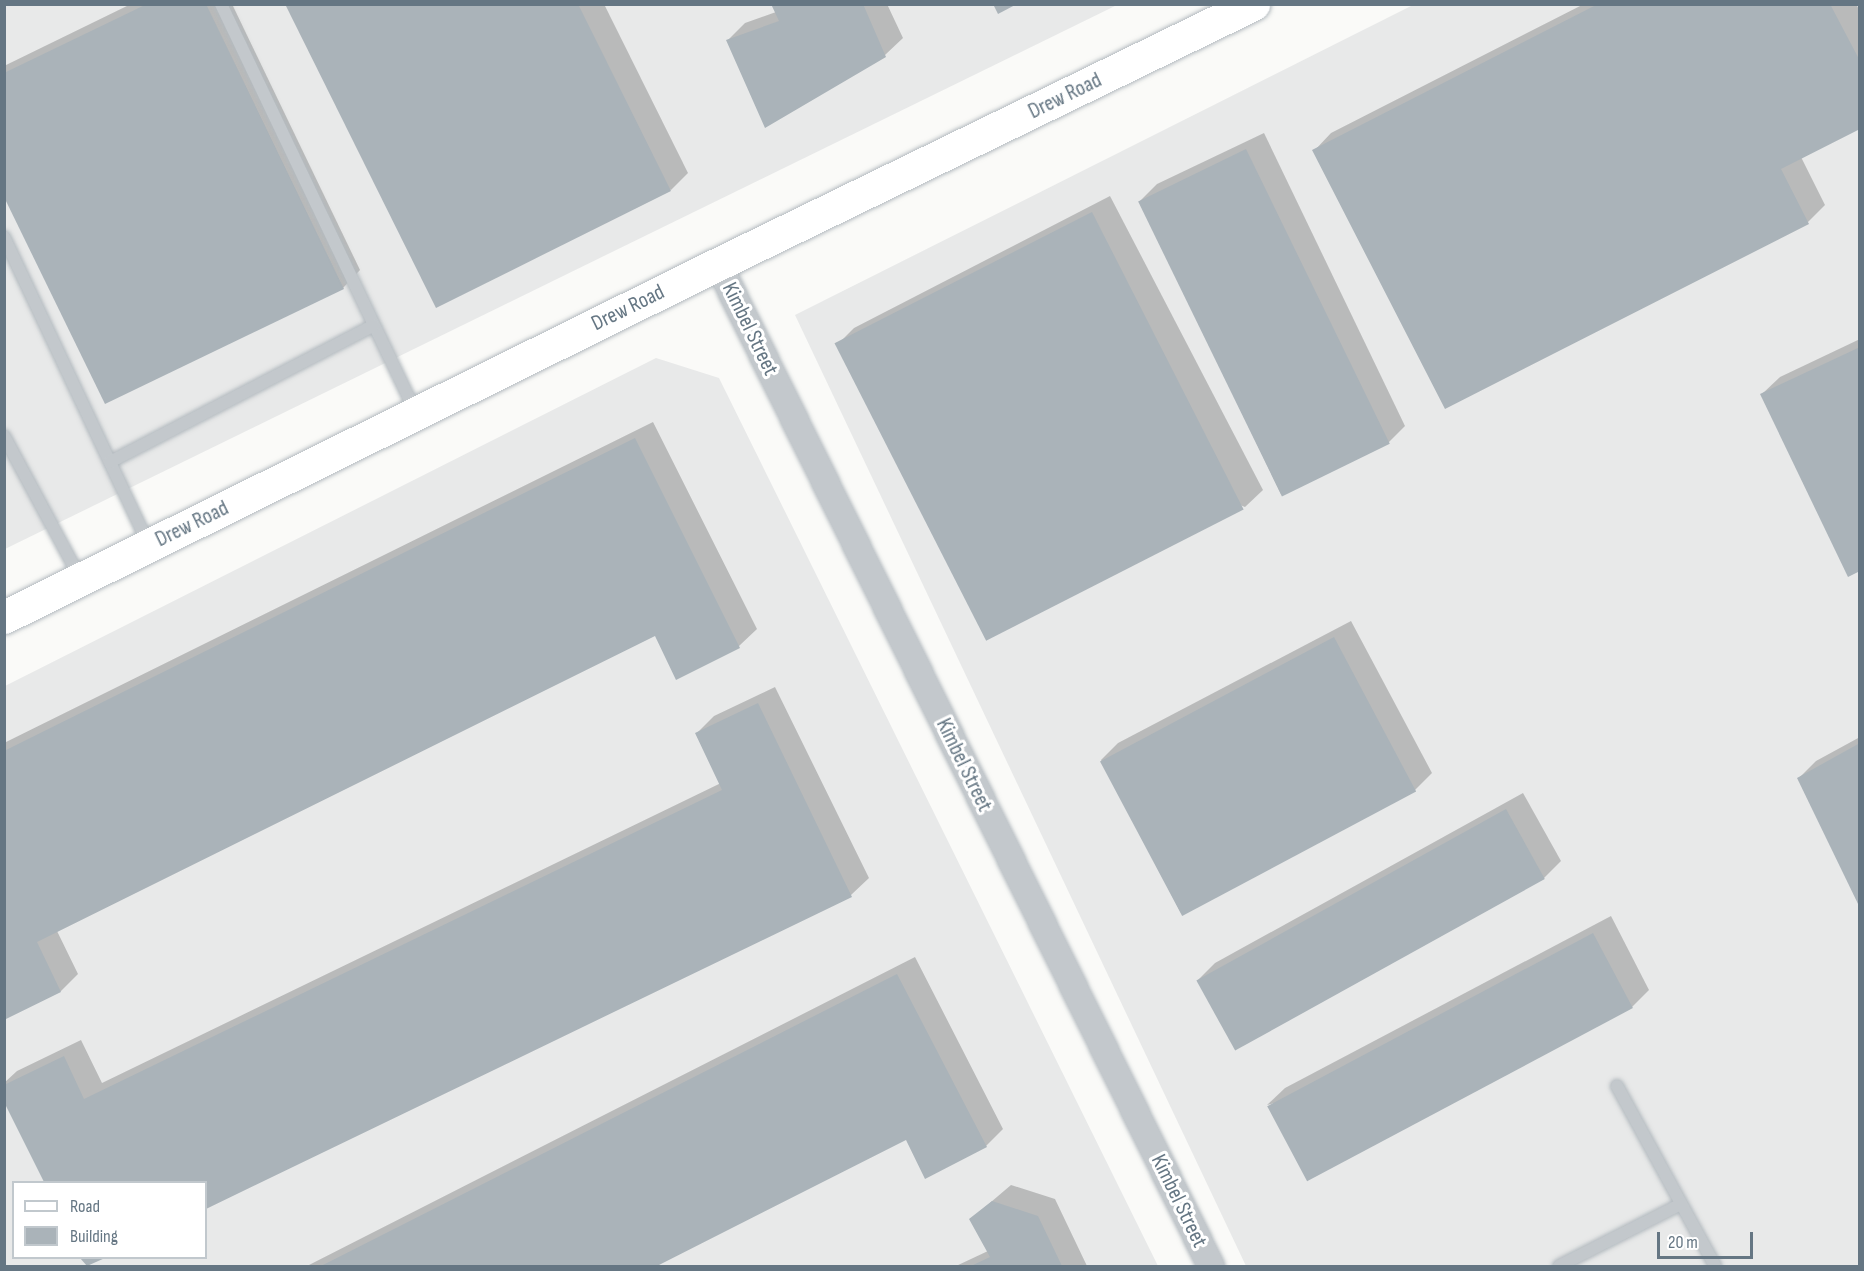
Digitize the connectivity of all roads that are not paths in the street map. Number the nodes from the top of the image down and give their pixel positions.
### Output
1 (221, 4) edge
2 (1253, 4) edge
3 (4, 237) edge
4 (718, 264) junction
5 (374, 326) junction
6 (416, 413) junction
7 (4, 436) edge
8 (110, 462) junction
9 (149, 545) junction
10 (81, 579) junction
11 (4, 617) edge
12 (1617, 1086) dead end
13 (1681, 1204) junction
14 (1211, 1266) edge
15 (1559, 1266) edge
16 (1715, 1266) edge

1 - 5 lane
2 - 4 street, Drew Road
3 - 8 lane
4 - 6 street, Drew Road
4 - 14 street, Kimbel Street
5 - 6 lane
5 - 8 lane
6 - 9 street, Drew Road
7 - 10 lane
8 - 9 lane
9 - 10 street, Drew Road
10 - 11 street, Drew Road
12 - 13 lane
13 - 15 lane
13 - 16 lane

